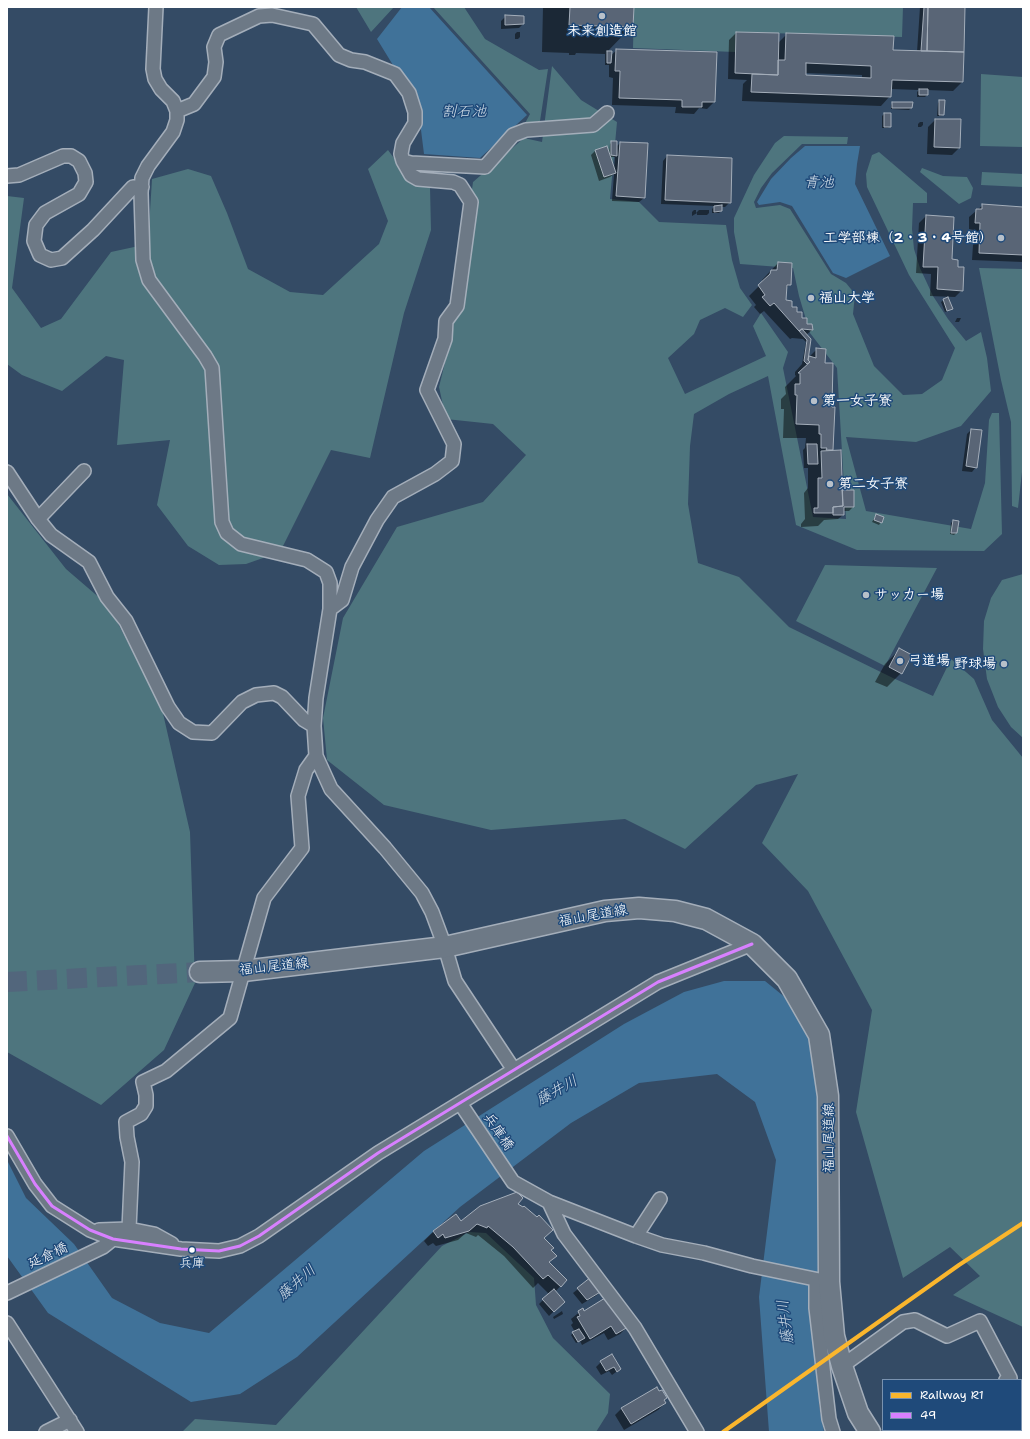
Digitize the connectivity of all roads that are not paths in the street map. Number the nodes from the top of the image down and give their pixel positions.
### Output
1 (156, 7) edge
2 (177, 111) junction
3 (608, 113) dead end
4 (403, 161) junction
5 (7, 176) edge
6 (142, 186) junction
7 (7, 472) edge
8 (84, 472) dead end
9 (38, 519) junction
10 (330, 609) junction
11 (314, 726) junction
12 (316, 756) junction
13 (752, 944) junction
14 (445, 947) junction
15 (243, 971) junction
16 (200, 972) tunnel mouth
17 (514, 1070) junction
18 (462, 1107) junction
19 (7, 1136) edge
20 (660, 1199) dead end
21 (549, 1202) junction
22 (129, 1229) junction
23 (90, 1230) junction
24 (636, 1236) junction
25 (108, 1243) junction
26 (181, 1249) junction
27 (820, 1280) junction
28 (7, 1293) edge
29 (7, 1323) edge
30 (842, 1366) junction
31 (1008, 1379) edge
32 (70, 1420) junction
33 (46, 1432) edge
34 (78, 1432) edge
35 (697, 1432) edge
36 (833, 1432) edge
37 (870, 1432) edge

1 - 2 street
2 - 4 street
2 - 6 street
3 - 4 street
4 - 10 street
5 - 6 street
6 - 10 street
7 - 9 street
8 - 9 street
9 - 11 street
10 - 11 street
11 - 12 street
12 - 14 street
12 - 15 street
13 - 14 main road, 福山尾道線
13 - 17 street
13 - 27 main road, 福山尾道線
14 - 15 main road, 福山尾道線
14 - 17 street
15 - 16 main road, 福山尾道線
15 - 22 street
17 - 18 street
18 - 21 street, 兵庫橋
18 - 26 street
19 - 23 street
20 - 24 street
21 - 24 street, 兵庫橋
21 - 35 street
22 - 23 street
22 - 26 street
23 - 25 street
24 - 27 street, 兵庫橋
25 - 26 street
25 - 28 street, 延倉橋
27 - 30 main road, 福山尾道線
27 - 36 street
29 - 32 street
30 - 31 street
30 - 37 main road, 福山尾道線
32 - 33 street
32 - 34 street

